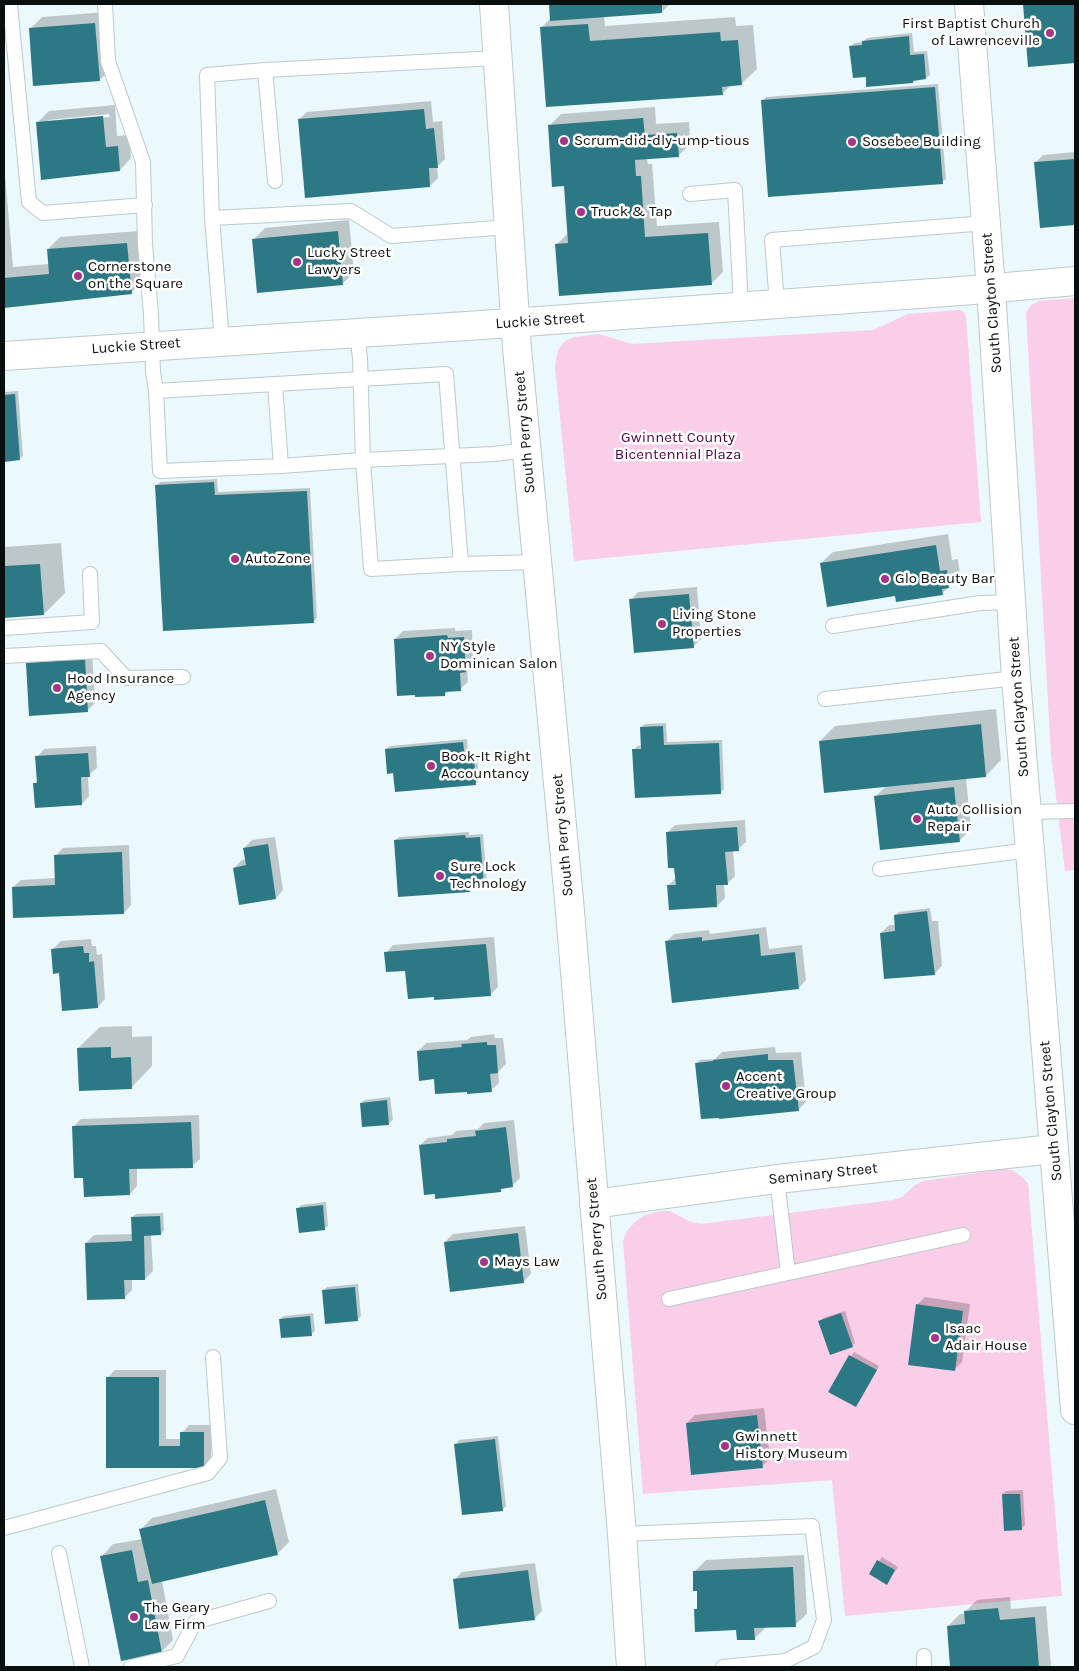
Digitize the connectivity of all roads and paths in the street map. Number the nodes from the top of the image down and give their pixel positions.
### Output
1 (10, 4) edge
2 (105, 4) edge
3 (494, 4) edge
4 (968, 4) edge
5 (497, 58) junction
6 (265, 70) junction
7 (275, 181) dead end
8 (690, 194) dead end
9 (145, 205) junction
10 (212, 218) junction
11 (986, 223) junction
12 (509, 228) junction
13 (1075, 280) edge
14 (991, 289) junction
15 (777, 304) junction
16 (741, 306) junction
17 (516, 323) junction
18 (357, 333) junction
19 (222, 341) junction
20 (152, 345) junction
21 (4, 356) edge
22 (361, 378) junction
23 (275, 384) junction
24 (156, 391) junction
25 (527, 450) junction
26 (454, 456) junction
27 (363, 460) junction
28 (281, 466) junction
29 (537, 562) junction
30 (461, 564) junction
31 (90, 574) dead end
32 (1012, 602) junction
33 (833, 626) dead end
34 (4, 628) edge
35 (4, 656) edge
36 (183, 676) dead end
37 (1016, 678) junction
38 (826, 699) dead end
39 (1027, 812) junction
40 (1075, 812) edge
41 (1030, 850) junction
42 (880, 870) dead end
43 (1054, 1149) junction
44 (777, 1179) junction
45 (594, 1204) junction
46 (963, 1235) dead end
47 (788, 1273) junction
48 (669, 1299) dead end
49 (213, 1357) dead end
50 (1075, 1410) edge
51 (4, 1528) edge
52 (622, 1534) junction
53 (58, 1552) dead end
54 (269, 1601) dead end
55 (78, 1667) edge
56 (82, 1667) edge
57 (87, 1667) edge
58 (131, 1667) edge
59 (631, 1667) edge
60 (723, 1667) edge

1 - 9 lane
2 - 9 lane
3 - 5 main road, South Perry Street
4 - 11 main road, South Clayton Street
5 - 6 lane
5 - 12 main road, South Perry Street
6 - 7 lane
6 - 10 lane
8 - 16 lane
9 - 20 lane
10 - 12 lane
10 - 19 lane
11 - 14 main road, South Clayton Street
11 - 15 lane
12 - 17 main road, South Perry Street
13 - 14 main road, Luckie Street
14 - 15 main road, Luckie Street
14 - 32 main road, South Clayton Street
15 - 16 main road, Luckie Street
16 - 17 main road, Luckie Street
17 - 18 main road, Luckie Street
17 - 25 main road, South Perry Street
18 - 19 main road, Luckie Street
18 - 22 lane
19 - 20 main road, Luckie Street
20 - 21 main road, Luckie Street
20 - 24 lane
22 - 23 lane
22 - 26 lane
22 - 27 lane
23 - 24 lane
23 - 28 lane
24 - 28 lane
25 - 26 lane
25 - 29 main road, South Perry Street
26 - 27 lane
26 - 30 lane
27 - 28 lane
27 - 30 lane
29 - 30 lane
29 - 45 main road, South Perry Street
31 - 34 lane
32 - 33 lane
32 - 37 main road, South Clayton Street
35 - 36 lane
37 - 38 lane
37 - 39 main road, South Clayton Street
39 - 40 lane
39 - 41 main road, South Clayton Street
41 - 42 lane
41 - 43 main road, South Clayton Street
43 - 44 main road, Seminary Street
43 - 50 main road, South Clayton Street
44 - 45 main road, Seminary Street
44 - 47 lane
45 - 52 main road, South Perry Street
46 - 47 lane
47 - 48 lane
49 - 51 lane
52 - 59 main road, South Perry Street
52 - 60 lane
53 - 56 lane
54 - 58 lane
55 - 56 lane
56 - 57 lane

